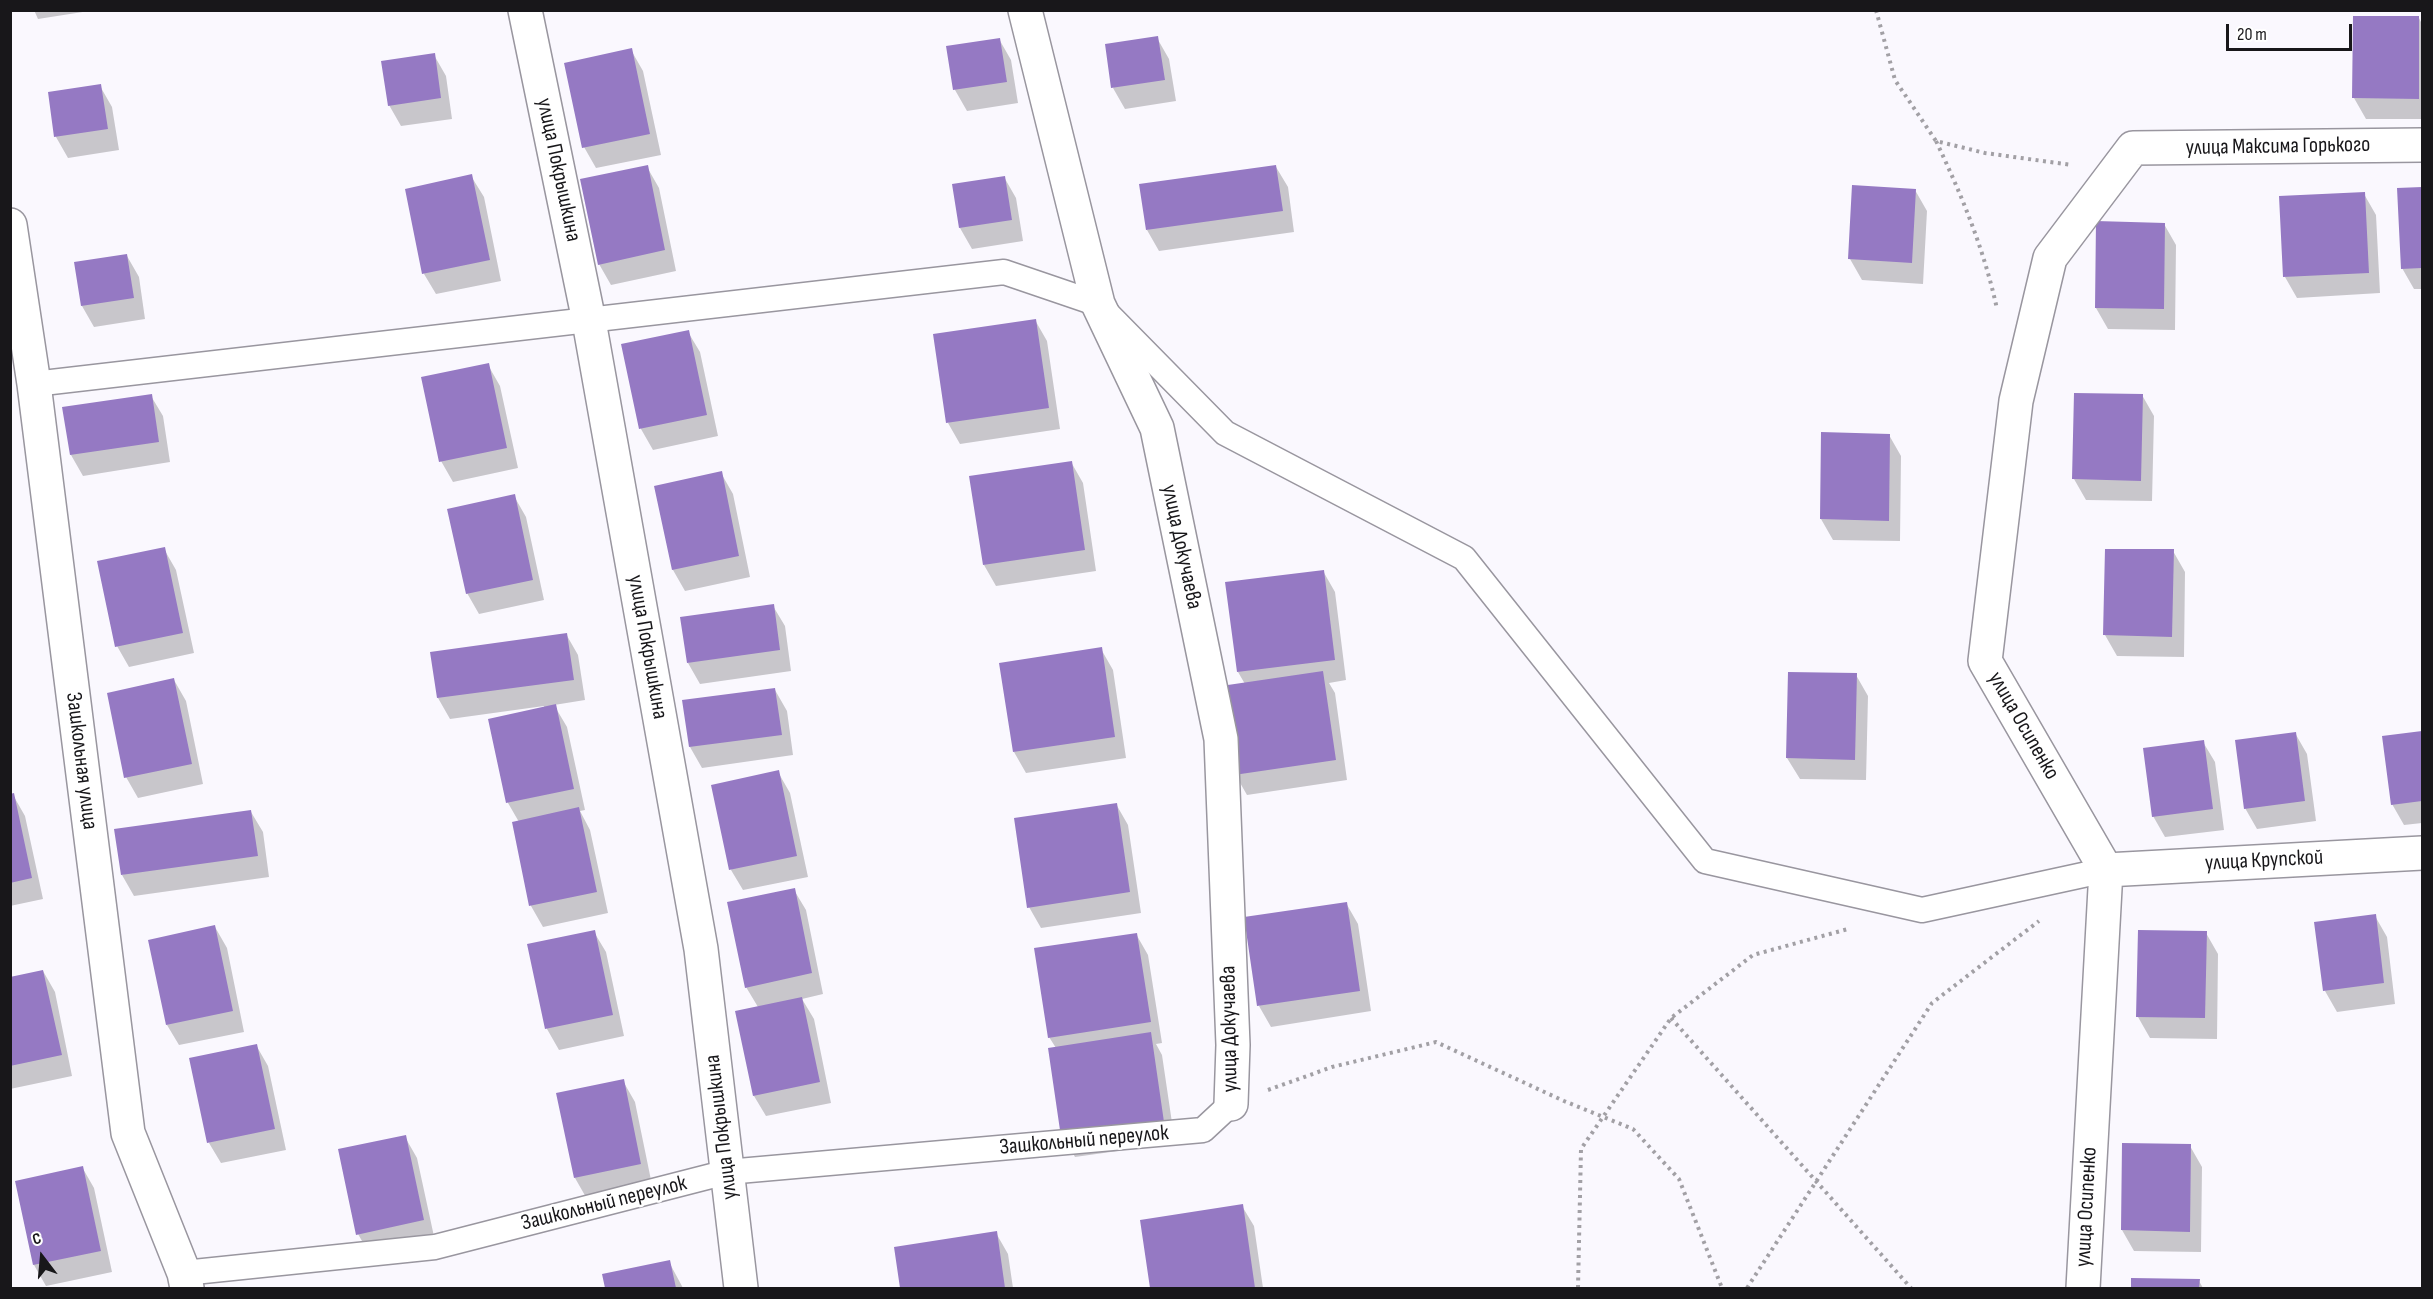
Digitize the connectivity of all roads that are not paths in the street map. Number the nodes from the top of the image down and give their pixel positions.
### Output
1 (525, 10) edge
2 (1024, 10) edge
3 (2422, 145) edge
4 (2133, 148) joint
5 (10, 225) edge
6 (1098, 304) junction
7 (589, 321) junction
8 (34, 384) junction
9 (2422, 853) edge
10 (2106, 870) junction
11 (1231, 1104) joint
12 (727, 1172) junction
13 (185, 1281) edge
14 (741, 1288) edge
15 (2083, 1288) edge

1 - 7 street, улица Покрышкина
2 - 6 street, улица Докучаева
3 - 4 street, улица Максима Горького
4 - 10 street, улица Осипенко
5 - 8 street, Зашкольная улица
6 - 7 lane
6 - 10 lane
6 - 11 street, улица Докучаева
7 - 8 lane
7 - 12 street, улица Покрышкина
8 - 13 street, Зашкольная улица
9 - 10 street, улица Крупской
10 - 15 street, улица Осипенко
11 - 12 lane, Зашкольный переулок
12 - 13 lane, Зашкольный переулок
12 - 14 street, улица Покрышкина

